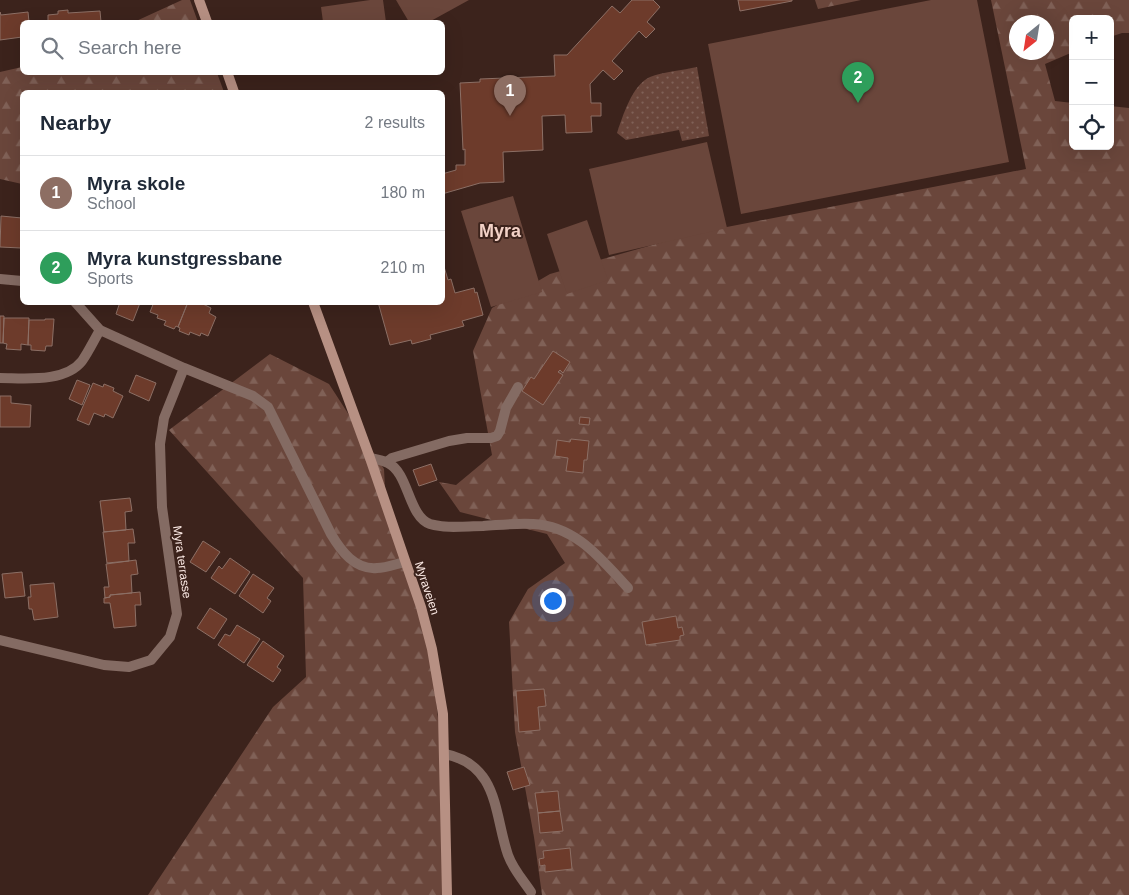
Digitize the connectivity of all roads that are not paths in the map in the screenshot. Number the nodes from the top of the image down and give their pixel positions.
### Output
1 (199, 0) edge
2 (206, 20) edge
3 (228, 75) edge
4 (233, 90) edge
5 (0, 279) edge
6 (20, 281) edge
7 (78, 305) edge
8 (315, 305) edge
9 (100, 330) junction
10 (184, 368) junction
11 (0, 378) edge
12 (518, 387) dead end
13 (370, 458) junction
14 (387, 462) junction
15 (405, 562) junction
16 (628, 588) dead end
17 (0, 640) edge
18 (445, 754) junction
19 (531, 892) dead end
20 (447, 895) edge

1 - 2 main road
3 - 4 main road
5 - 6 street
7 - 9 street
8 - 13 main road, Myraveien
9 - 10 street
9 - 11 street
10 - 15 street
10 - 17 street, Myra terrasse
12 - 14 street
13 - 14 street
13 - 15 main road, Myraveien
14 - 16 street
15 - 18 main road, Myraveien
18 - 19 street
18 - 20 main road, Myraveien

